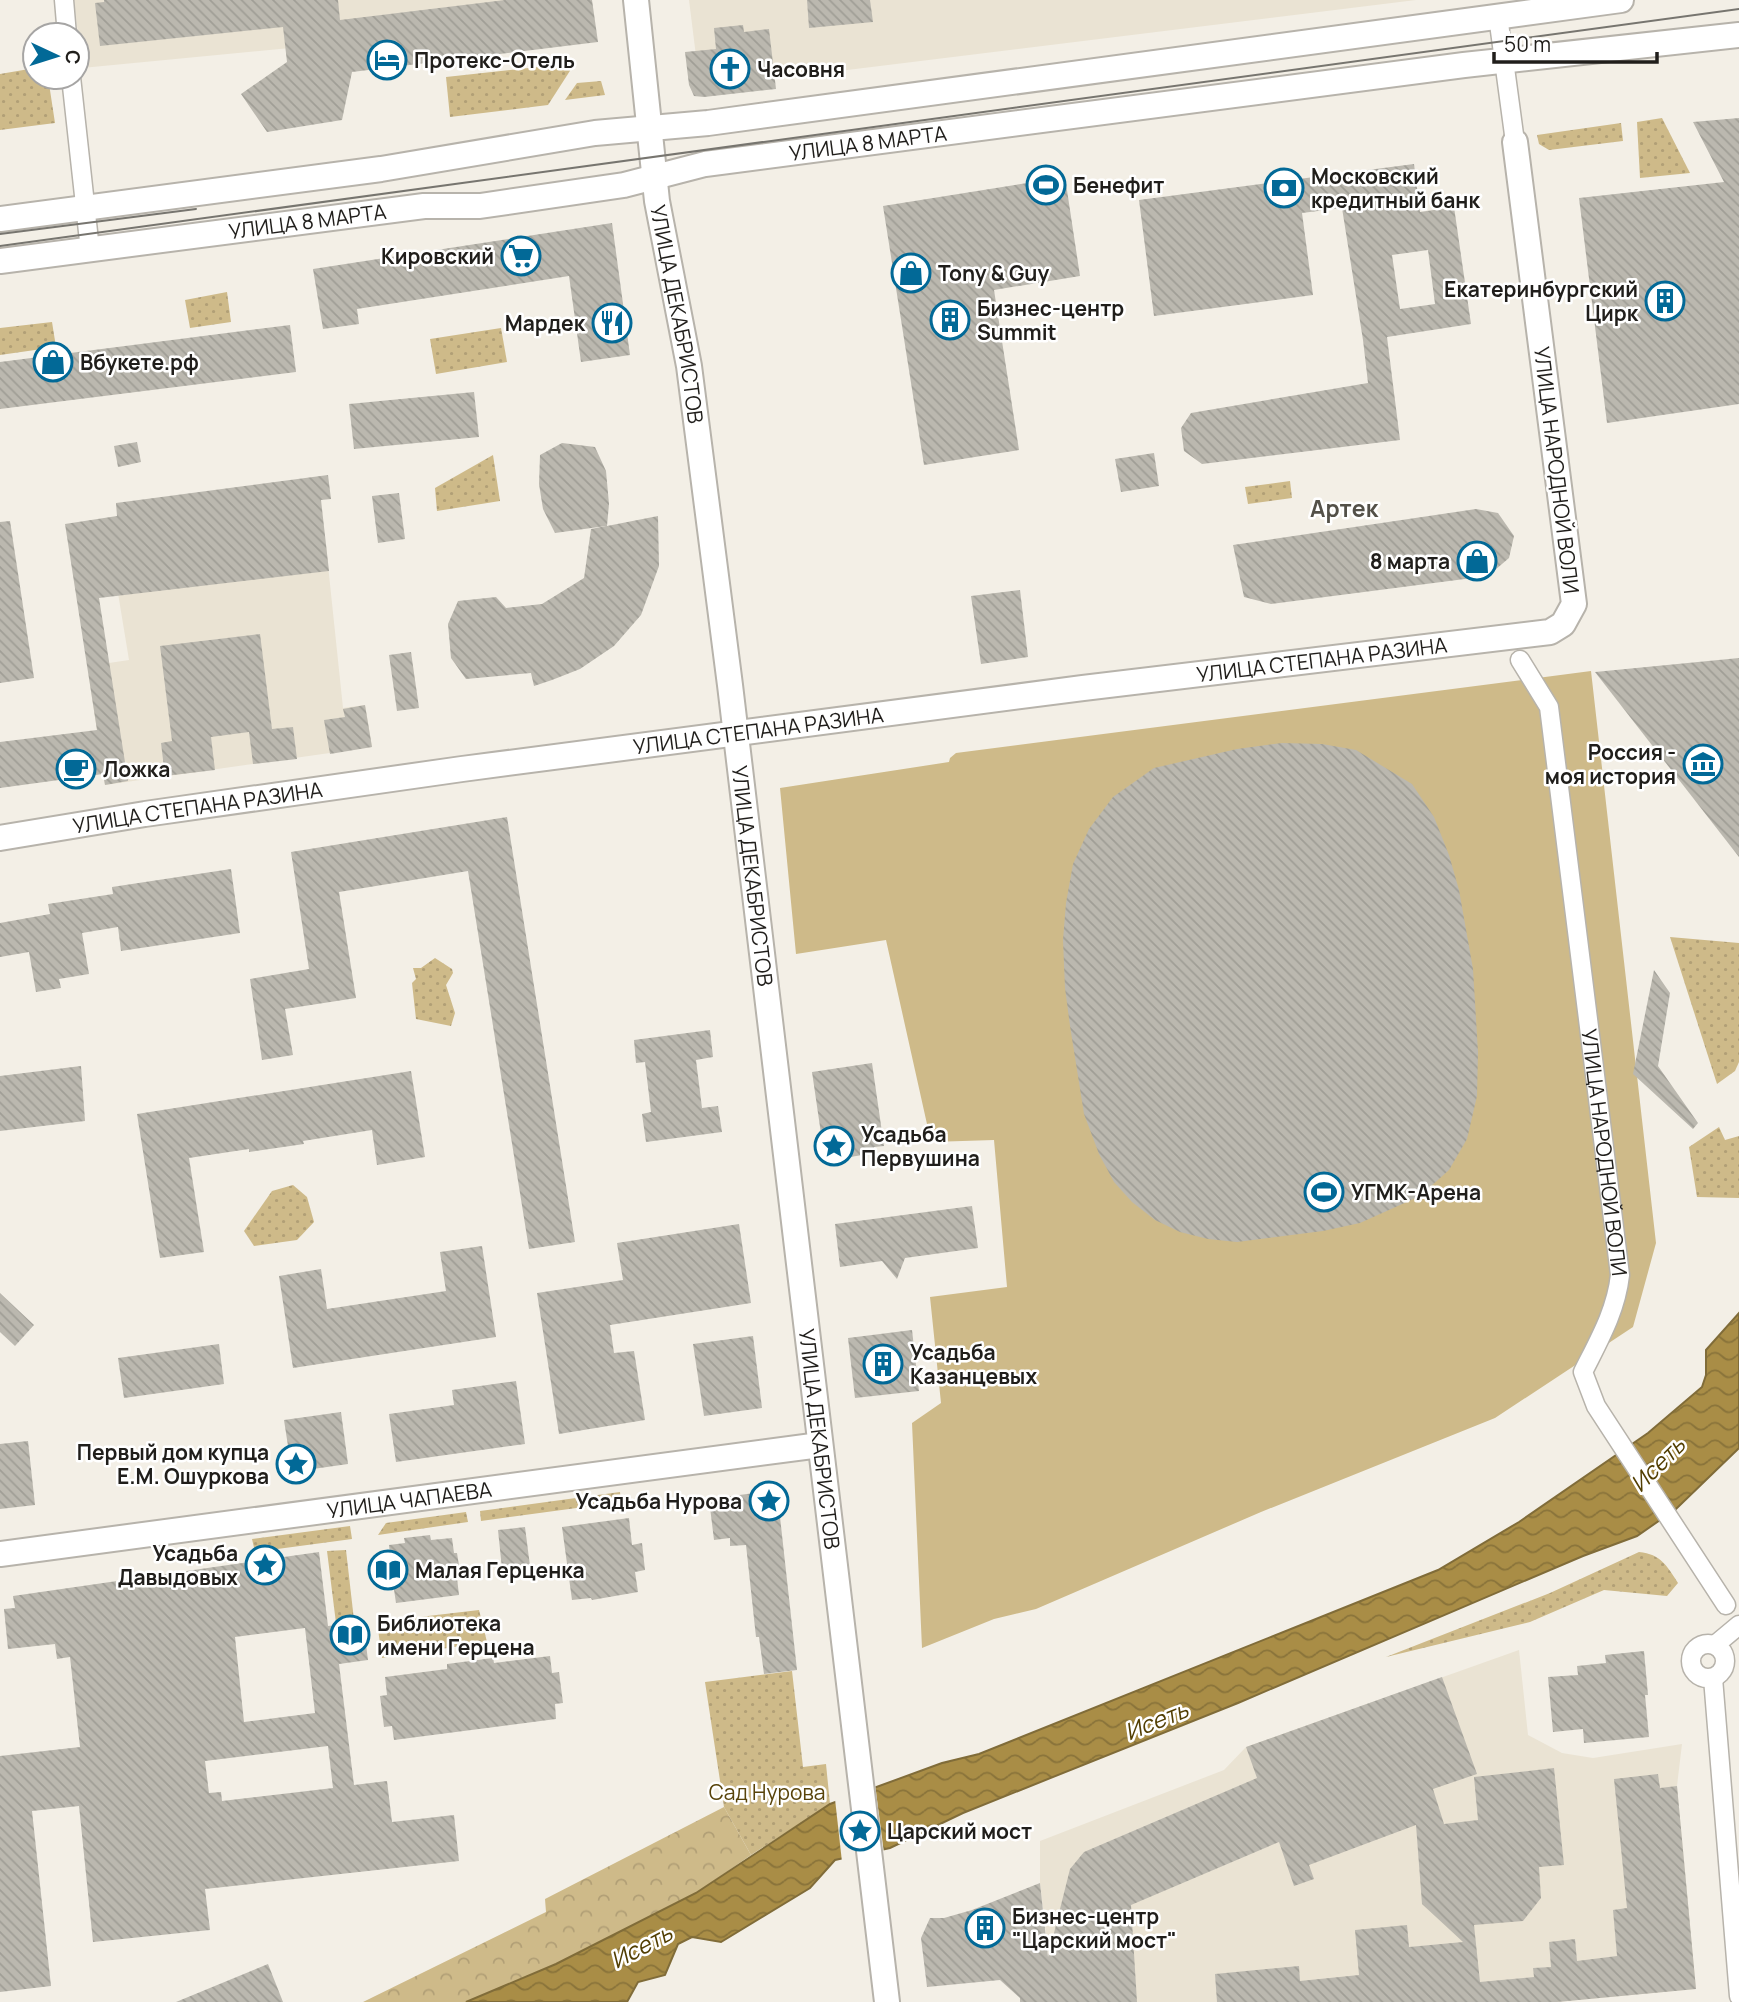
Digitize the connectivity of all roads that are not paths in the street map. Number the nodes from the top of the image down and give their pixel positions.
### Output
1 (64, 0) edge
2 (636, 0) edge
3 (1621, 0) edge
4 (1498, 16) junction
5 (66, 21) edge
6 (1739, 35) edge
7 (1504, 61) junction
8 (73, 91) edge
9 (649, 128) junction
10 (1515, 142) joint
11 (654, 177) junction
12 (86, 208) junction
13 (0, 219) edge
14 (90, 250) junction
15 (0, 261) edge
16 (1519, 648) junction
17 (736, 733) junction
18 (0, 838) edge
19 (820, 1445) junction
20 (0, 1554) edge
21 (1726, 1605) dead end
22 (1738, 1626) edge
23 (1715, 1645) junction
24 (1713, 1678) junction
25 (1739, 1996) edge
26 (887, 2002) edge

1 - 5 street
2 - 9 main road, УЛИЦА ДЕКАБРИСТОВ
3 - 4 main road, УЛИЦА 8 МАРТА
4 - 7 street, УЛИЦА НАРОДНОЙ ВОЛИ
4 - 9 main road, УЛИЦА 8 МАРТА
6 - 7 main road, УЛИЦА 8 МАРТА
7 - 10 street, УЛИЦА НАРОДНОЙ ВОЛИ
7 - 11 main road, УЛИЦА 8 МАРТА
8 - 12 street
9 - 11 main road, УЛИЦА ДЕКАБРИСТОВ
9 - 12 main road, УЛИЦА 8 МАРТА
10 - 16 main road, УЛИЦА НАРОДНОЙ ВОЛИ
11 - 14 main road, УЛИЦА 8 МАРТА
11 - 17 main road, УЛИЦА ДЕКАБРИСТОВ
12 - 13 main road, УЛИЦА 8 МАРТА
12 - 14 street
14 - 15 main road, УЛИЦА 8 МАРТА
16 - 17 main road, УЛИЦА СТЕПАНА РАЗИНА
16 - 21 street, УЛИЦА НАРОДНОЙ ВОЛИ
17 - 18 main road, УЛИЦА СТЕПАНА РАЗИНА
17 - 19 main road, УЛИЦА ДЕКАБРИСТОВ
19 - 20 main road, УЛИЦА ЧАПАЕВА
19 - 26 main road, УЛИЦА ДЕКАБРИСТОВ
22 - 23 street
23 - 24 street
23 - 24 street
24 - 25 street

